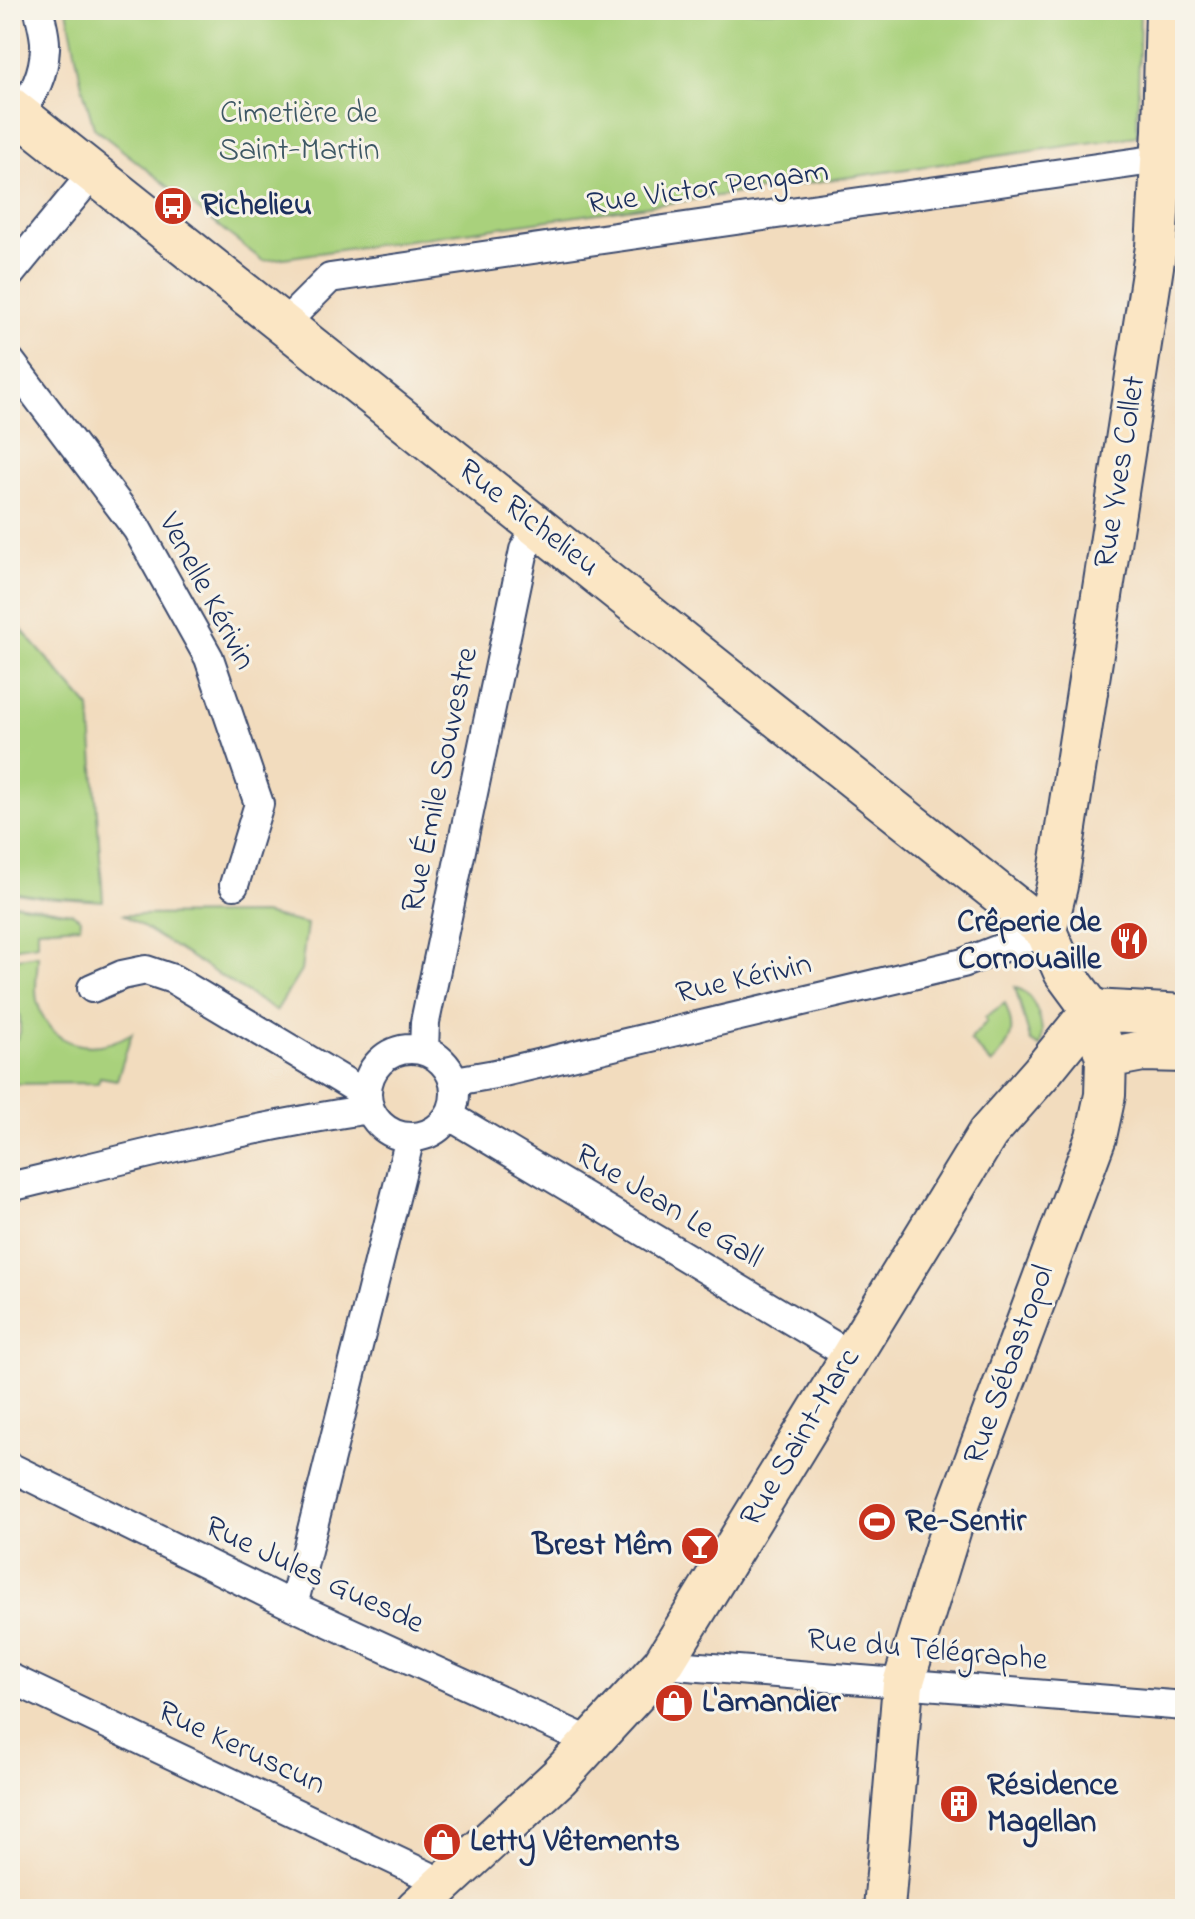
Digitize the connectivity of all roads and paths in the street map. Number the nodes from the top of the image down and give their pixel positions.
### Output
1 (39, 10) edge
2 (1166, 10) edge
3 (14, 110) edge
4 (1160, 159) junction
5 (94, 172) junction
6 (1171, 212) edge
7 (10, 274) edge
8 (284, 324) junction
9 (10, 361) edge
10 (537, 526) junction
11 (234, 885) dead end
12 (1046, 931) junction
13 (92, 988) dead end
14 (1092, 1010) junction
15 (1185, 1015) edge
16 (424, 1051) junction
17 (1185, 1052) edge
18 (1106, 1058) junction
19 (455, 1081) junction
20 (368, 1102) junction
21 (450, 1116) junction
22 (410, 1138) junction
23 (10, 1187) edge
24 (851, 1356) junction
25 (10, 1467) edge
26 (293, 1606) junction
27 (663, 1664) junction
28 (10, 1678) edge
29 (903, 1684) junction
30 (1185, 1706) edge
31 (591, 1742) junction
32 (429, 1896) edge
33 (884, 1909) edge

1 - 3 street
2 - 4 street, Rue Yves Collet
3 - 5 street, Rue Richelieu
4 - 6 street, Rue Yves Collet
4 - 8 street, Rue Victor Pengam
5 - 7 street
5 - 8 street, Rue Richelieu
6 - 12 street, Rue Yves Collet
8 - 10 street, Rue Richelieu
9 - 11 street, Venelle Kérivin
10 - 12 street, Rue Richelieu
10 - 16 street, Rue Émile Souvestre
12 - 14 street, Rue Sébastopol
12 - 19 street, Rue Kérivin
13 - 20 street
14 - 15 street
14 - 18 street, Rue Sébastopol
14 - 24 street, Rue Saint-Marc
16 - 19 street
16 - 20 street
17 - 18 street
18 - 29 street, Rue Sébastopol
19 - 21 street
20 - 22 street
20 - 23 street
21 - 22 street
21 - 24 street, Rue Jean Le Gall
22 - 26 street
24 - 27 street, Rue Saint-Marc
25 - 26 street, Rue Jules Guesde
26 - 31 street, Rue Jules Guesde
27 - 29 street, Rue du Télégraphe
27 - 31 street, Rue Saint-Marc
28 - 32 street, Rue Keruscun
29 - 30 street, Rue du Télégraphe
29 - 33 street, Rue Sébastopol
31 - 32 street, Rue Saint-Marc

